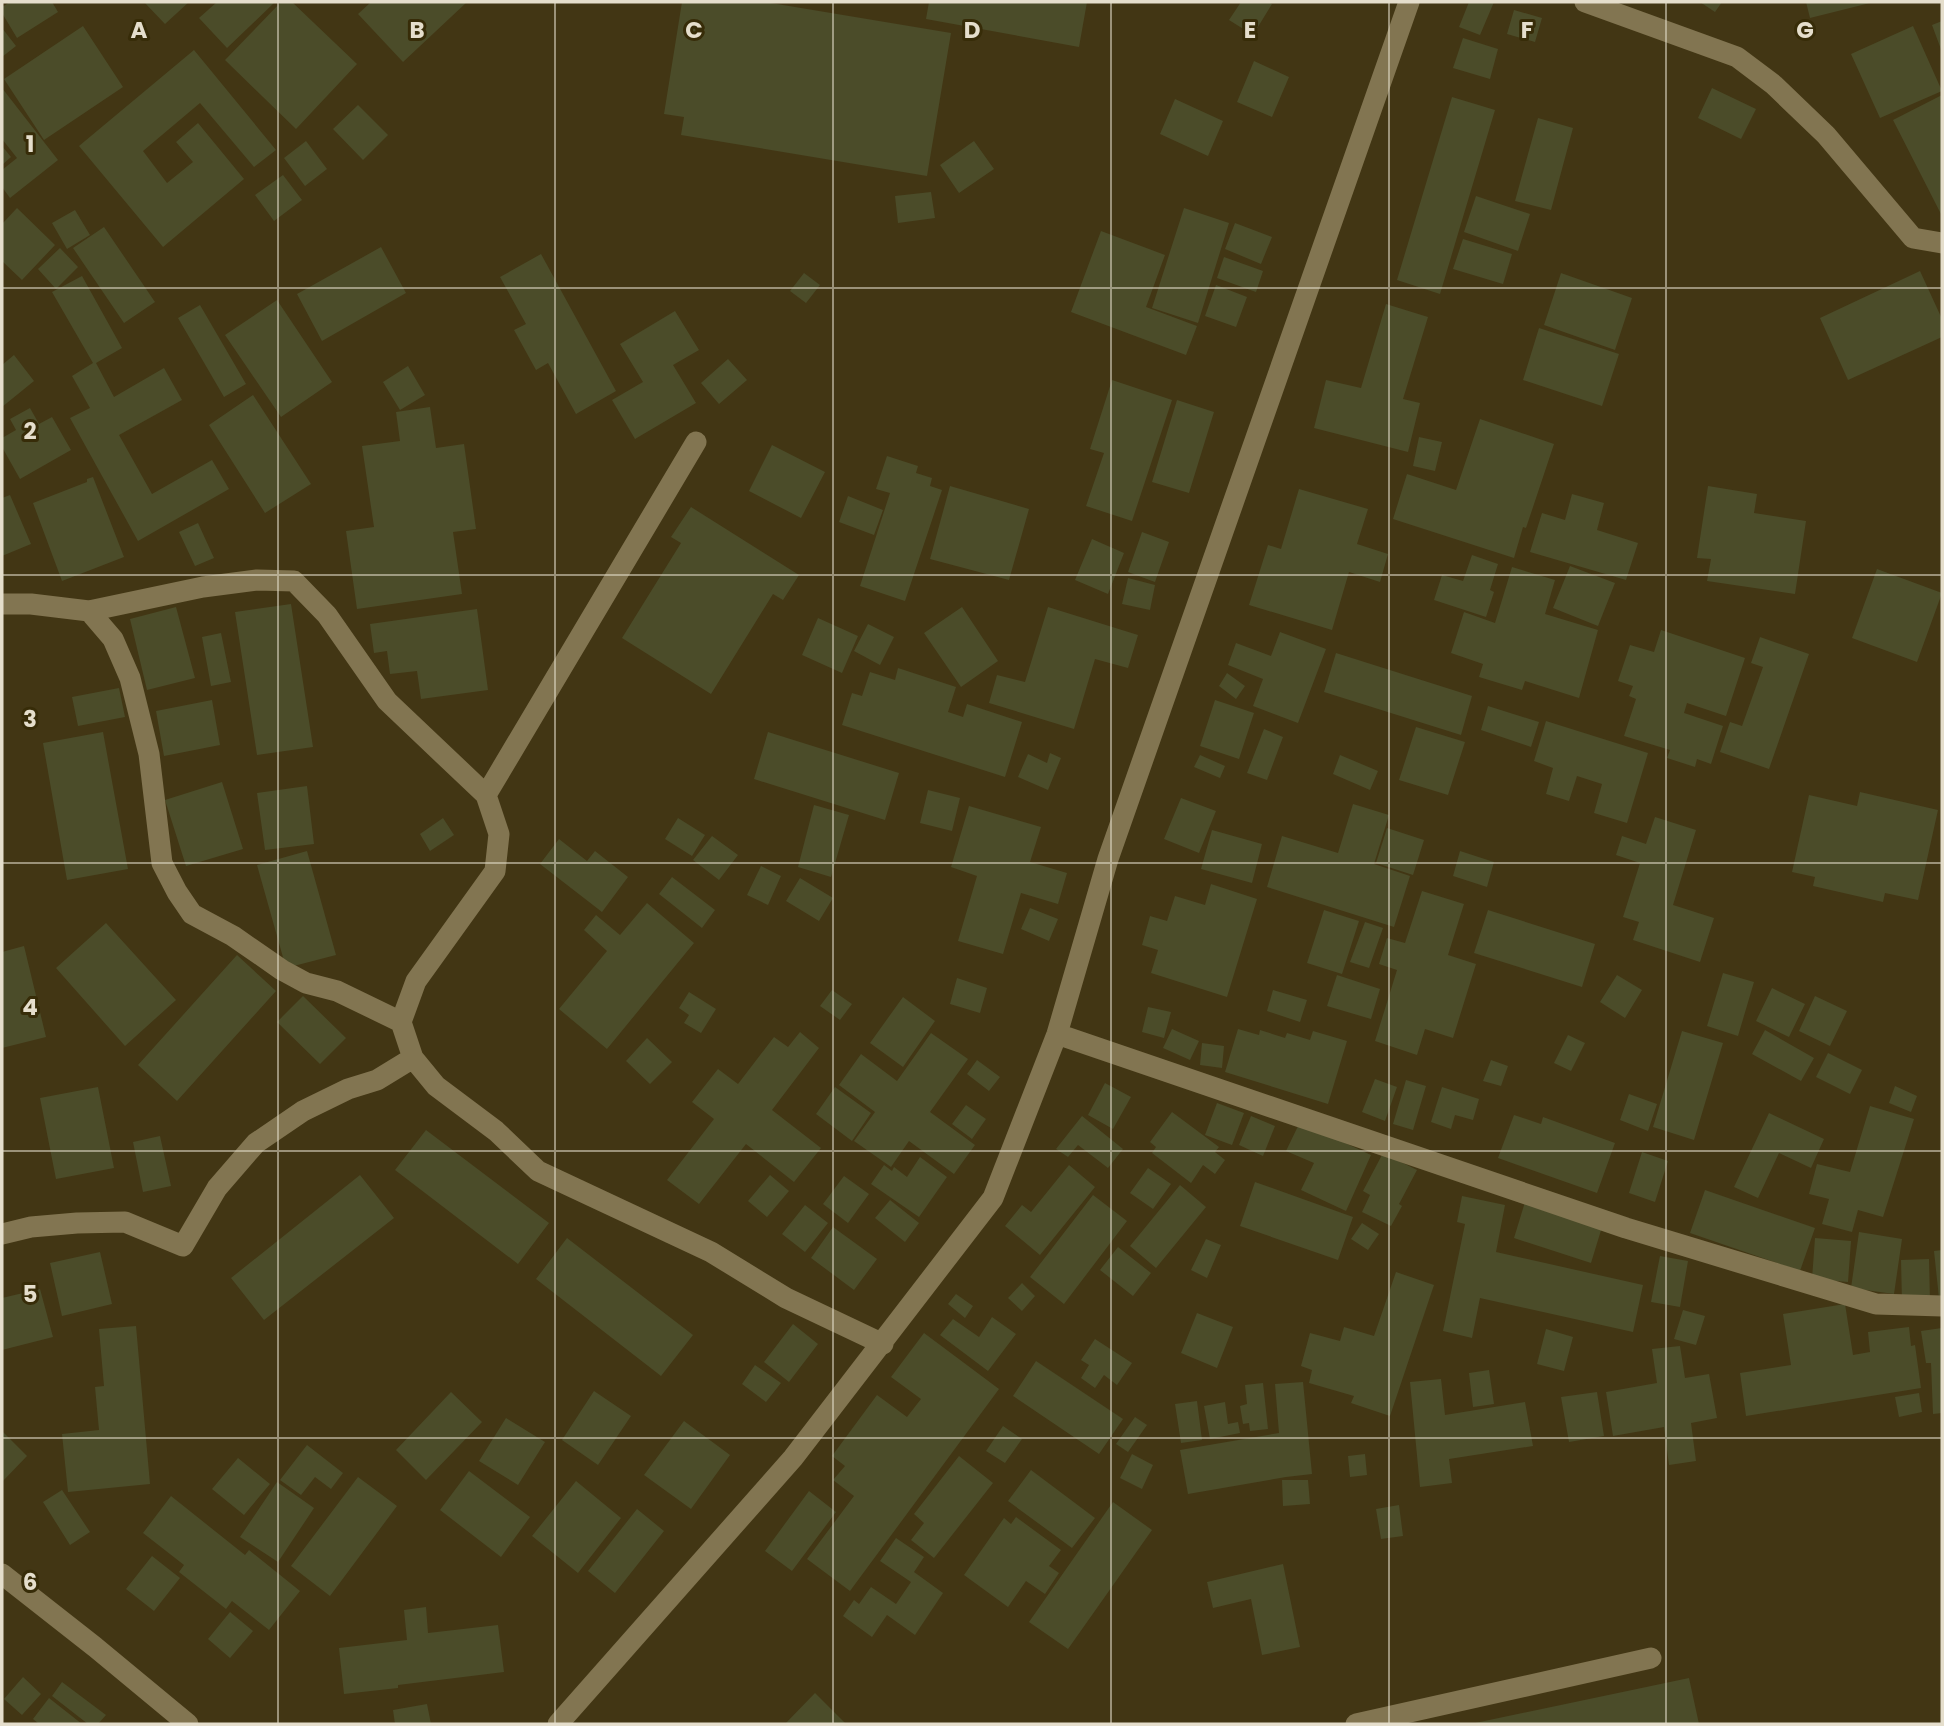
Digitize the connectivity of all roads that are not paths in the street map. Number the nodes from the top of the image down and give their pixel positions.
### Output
1 (1409, 2) edge
2 (1585, 2) edge
3 (1942, 243) edge
4 (696, 442) dead end
5 (2, 604) edge
6 (89, 611) junction
7 (486, 795) junction
8 (401, 1021) junction
9 (1057, 1034) junction
10 (413, 1058) junction
11 (2, 1234) edge
12 (1942, 1306) edge
13 (883, 1344) junction
14 (2, 1574) edge
15 (1651, 1658) dead end
16 (188, 1724) edge
17 (558, 1724) edge
18 (1356, 1724) edge

1 - 9 street
2 - 3 street
4 - 7 street
5 - 6 street
6 - 7 street
6 - 8 street
7 - 8 street
8 - 10 street
9 - 12 street
9 - 13 street
10 - 11 street
10 - 13 street
13 - 17 street
14 - 16 street
15 - 18 street

